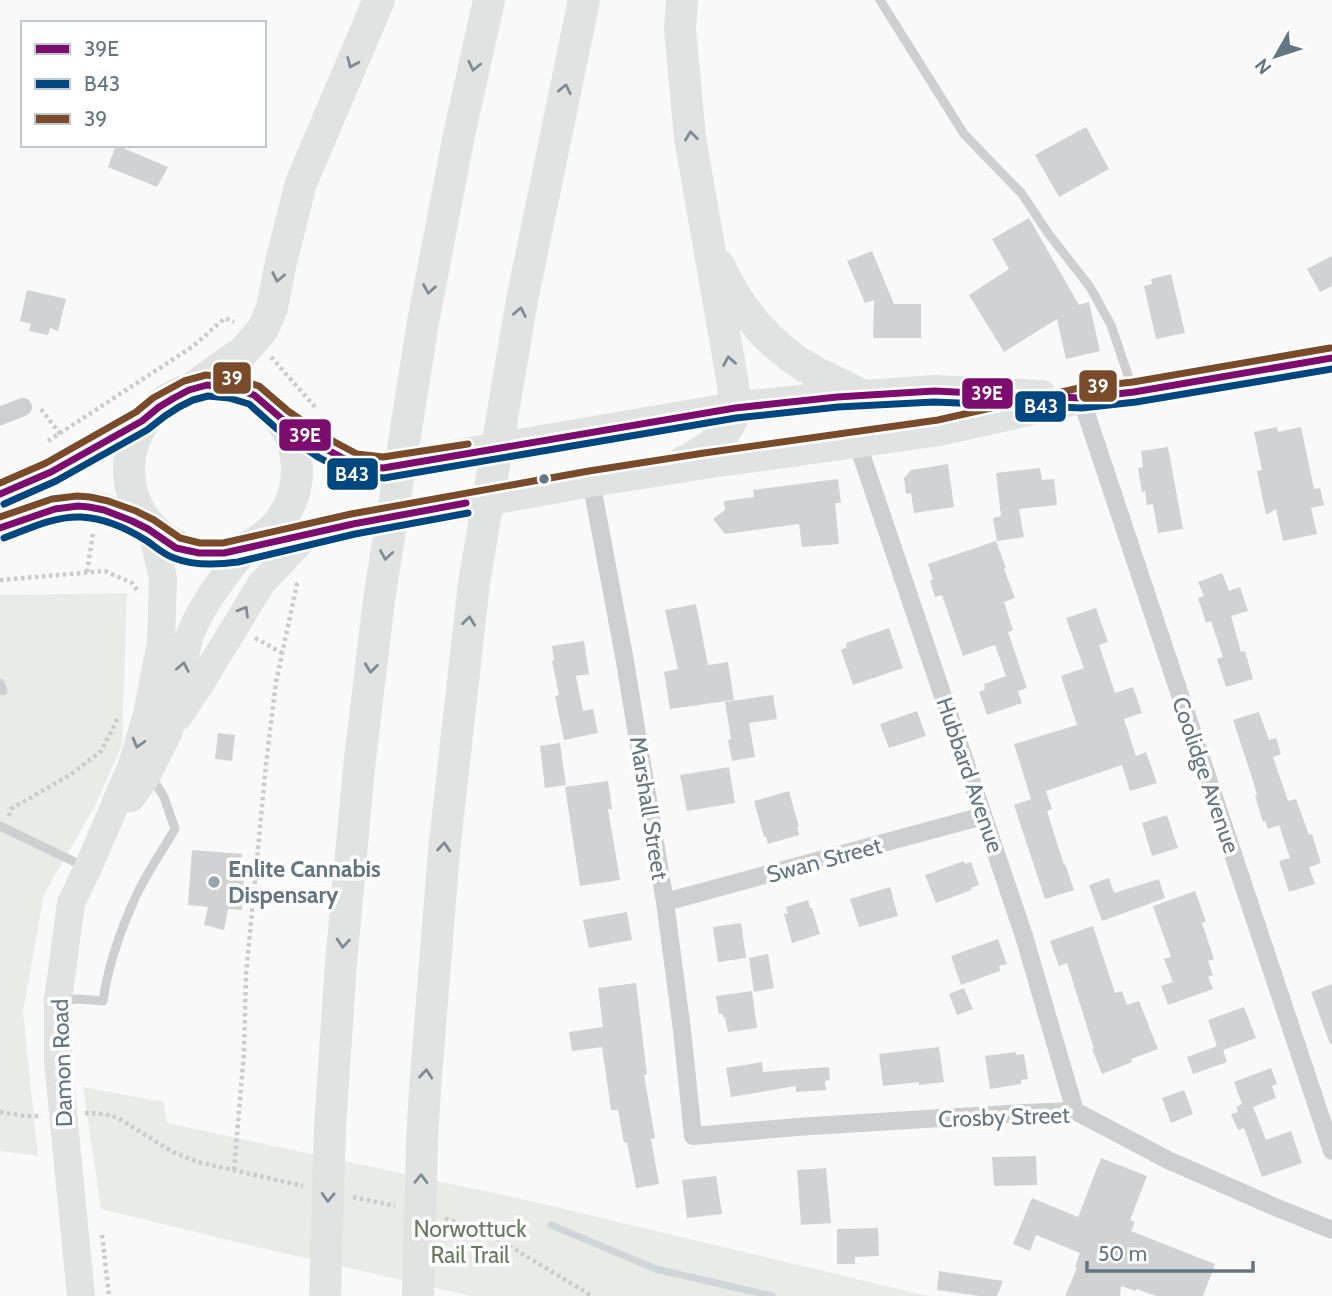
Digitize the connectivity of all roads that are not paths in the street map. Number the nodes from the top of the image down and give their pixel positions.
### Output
1 (379, 0) edge
2 (489, 0) edge
3 (584, 0) edge
4 (682, 0) edge
5 (880, 0) edge
6 (707, 241) junction
7 (1332, 358) edge
8 (189, 390) junction
9 (1134, 392) junction
10 (864, 397) junction
11 (1081, 398) junction
12 (23, 407) road end
13 (735, 408) junction
14 (0, 416) edge
15 (282, 419) junction
16 (142, 421) junction
17 (857, 442) junction
18 (668, 468) junction
19 (591, 481) junction
20 (0, 494) edge
21 (0, 528) edge
22 (152, 531) junction
23 (306, 536) junction
24 (249, 549) junction
25 (169, 731) junction
26 (149, 772) junction
27 (983, 816) junction
28 (2, 827) edge
29 (102, 836) junction
30 (88, 869) junction
31 (665, 902) junction
32 (58, 1000) junction
33 (1075, 1111) junction
34 (693, 1136) joint
35 (1332, 1151) edge
36 (1332, 1230) edge
37 (326, 1289) edge
38 (80, 1296) edge
39 (418, 1296) edge

1 -> 8 highway
2 -> 37 highway
39 -> 3 highway
6 -> 4 highway
5 - 9 lane
6 - 10 highway
13 -> 6 highway
7 - 9 highway
8 - 15 highway
8 - 16 highway
9 - 11 highway
10 - 11 highway
10 - 13 highway
11 - 17 highway
11 - 35 street, Coolidge Avenue
12 - 14 street
13 - 15 highway
13 - 18 highway
15 - 24 highway
16 - 20 highway
16 - 22 highway
17 - 18 highway
17 - 27 street, Hubbard Avenue
18 - 19 highway
19 - 23 highway
19 - 31 street, Marshall Street
21 - 22 highway
22 - 24 highway
22 -> 29 main road, Damon Road
23 - 24 highway
25 -> 23 main road, Damon Road
25 -> 24 main road, Damon Road
25 - 26 main road, Damon Road
26 - 29 main road, Damon Road
26 - 32 lane
27 - 31 street, Swan Street
27 - 33 street, Hubbard Avenue
28 - 30 lane
29 - 30 main road, Damon Road
30 - 32 main road, Damon Road
31 - 34 street, Marshall Street
32 - 38 main road, Damon Road
33 - 34 street, Crosby Street
33 - 36 street, Crosby Street

